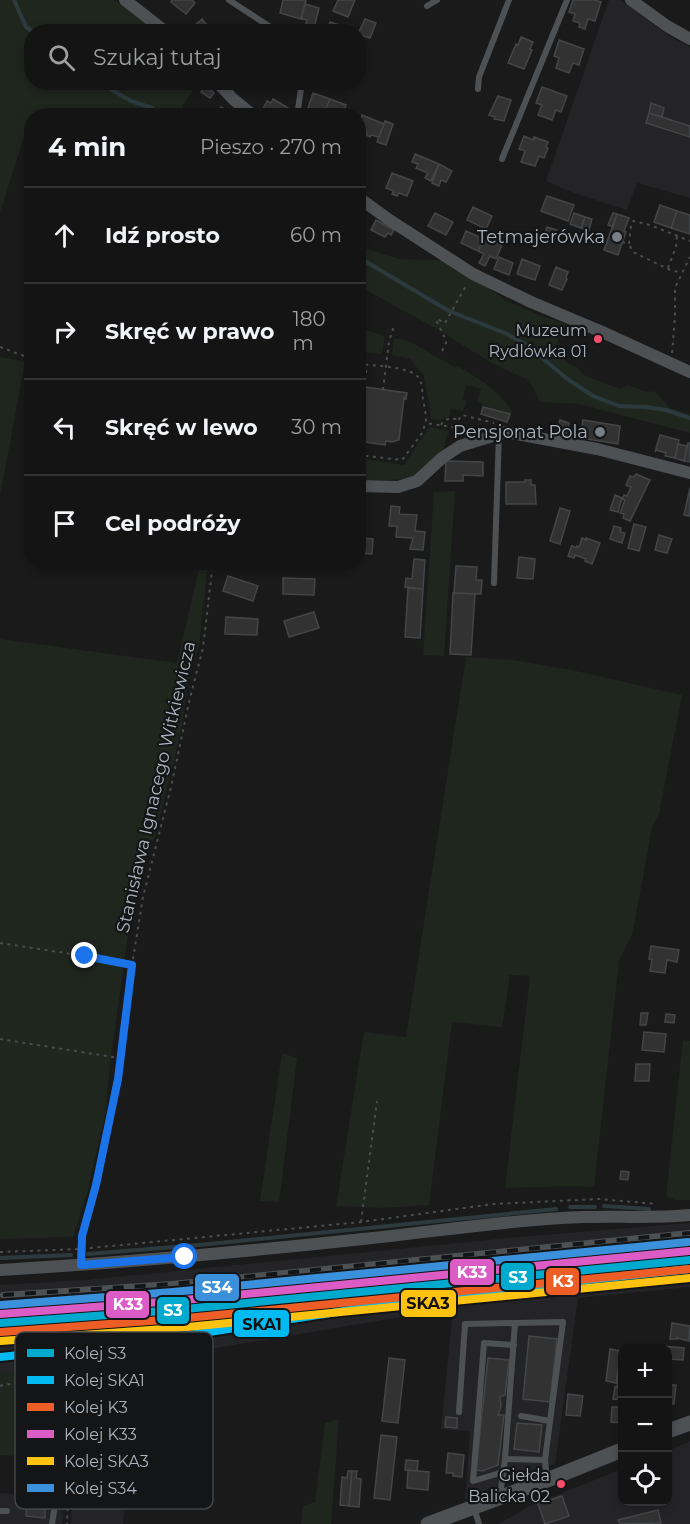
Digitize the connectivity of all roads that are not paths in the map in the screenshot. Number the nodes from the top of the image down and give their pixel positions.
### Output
1 (125, 0) edge
2 (229, 0) edge
3 (437, 0) edge
4 (509, 0) edge
5 (567, 0) edge
6 (631, 0) edge
7 (427, 6) dead end
8 (156, 24) edge
9 (266, 24) edge
10 (690, 39) edge
11 (478, 89) dead end
12 (225, 90) edge
13 (301, 90) edge
14 (244, 108) edge
15 (298, 108) edge
16 (502, 159) dead end
17 (366, 203) edge
18 (690, 372) edge
19 (496, 428) junction
20 (690, 473) edge
21 (366, 486) edge
22 (494, 583) dead end
23 (690, 1215) edge
24 (0, 1270) edge
25 (515, 1323) junction
26 (514, 1345) junction
27 (459, 1412) dead end
28 (521, 1416) dead end
29 (550, 1421) junction
30 (690, 1423) edge
31 (672, 1430) edge
32 (618, 1452) edge
33 (504, 1459) junction
34 (545, 1460) junction
35 (503, 1472) junction
36 (547, 1480) junction
37 (500, 1498) junction
38 (473, 1508) junction
39 (54, 1509) edge
40 (52, 1524) edge
41 (428, 1524) edge
42 (479, 1524) edge

1 - 8 street
2 - 9 lane
3 - 7 lane
4 - 11 lane
5 - 16 lane
6 - 10 street
12 - 14 street
13 - 15 lane
17 - 18 street
19 - 20 street
19 - 21 street
19 - 22 lane
23 - 24 street
25 - 26 lane
25 - 27 lane
25 - 29 lane
26 - 33 lane
26 - 35 lane
28 - 29 lane
29 - 34 lane
30 - 31 street
32 - 36 street
33 - 34 lane
33 - 35 lane
34 - 36 lane
35 - 37 lane
36 - 37 street
37 - 38 street
38 - 41 street
38 - 42 lane
39 - 40 lane

